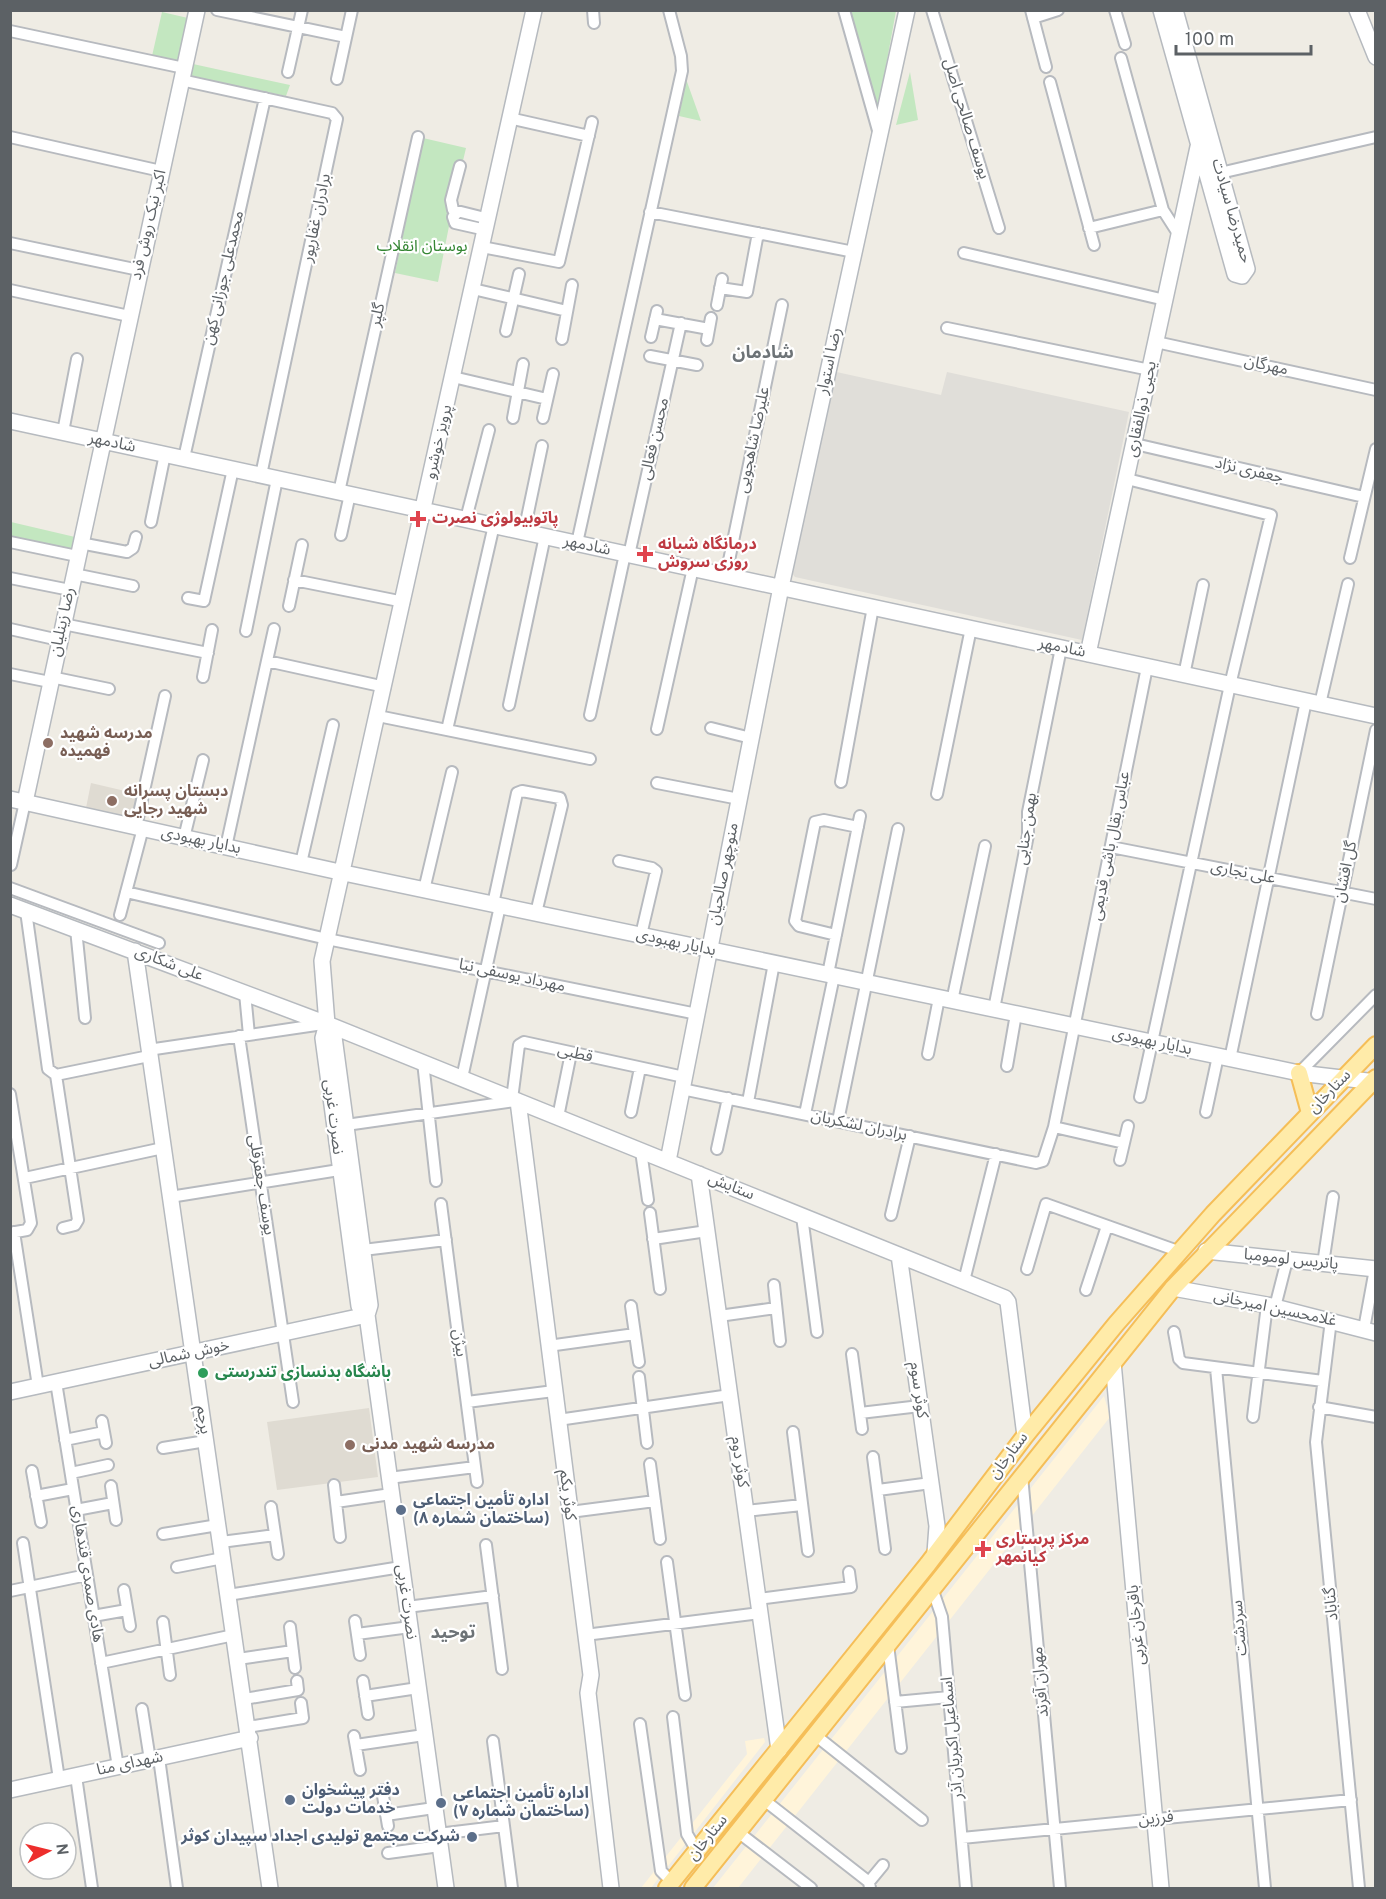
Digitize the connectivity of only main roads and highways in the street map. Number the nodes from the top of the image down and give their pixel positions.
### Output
1 (1376, 1045) edge
2 (1299, 1073) road end
3 (1374, 1081) edge
4 (1310, 1113) junction
5 (948, 1529) junction
6 (967, 1544) junction
7 (932, 1558) junction
8 (944, 1574) junction
9 (670, 1885) edge
10 (693, 1888) edge

1 - 4 main road, ستارخان
2 - 4 main road
3 - 6 main road, ستارخان
4 - 5 main road, ستارخان
5 - 6 main road
5 - 7 main road, ستارخان
6 - 8 main road, ستارخان
7 - 8 main road
7 - 9 main road, ستارخان
8 - 10 main road, ستارخان

